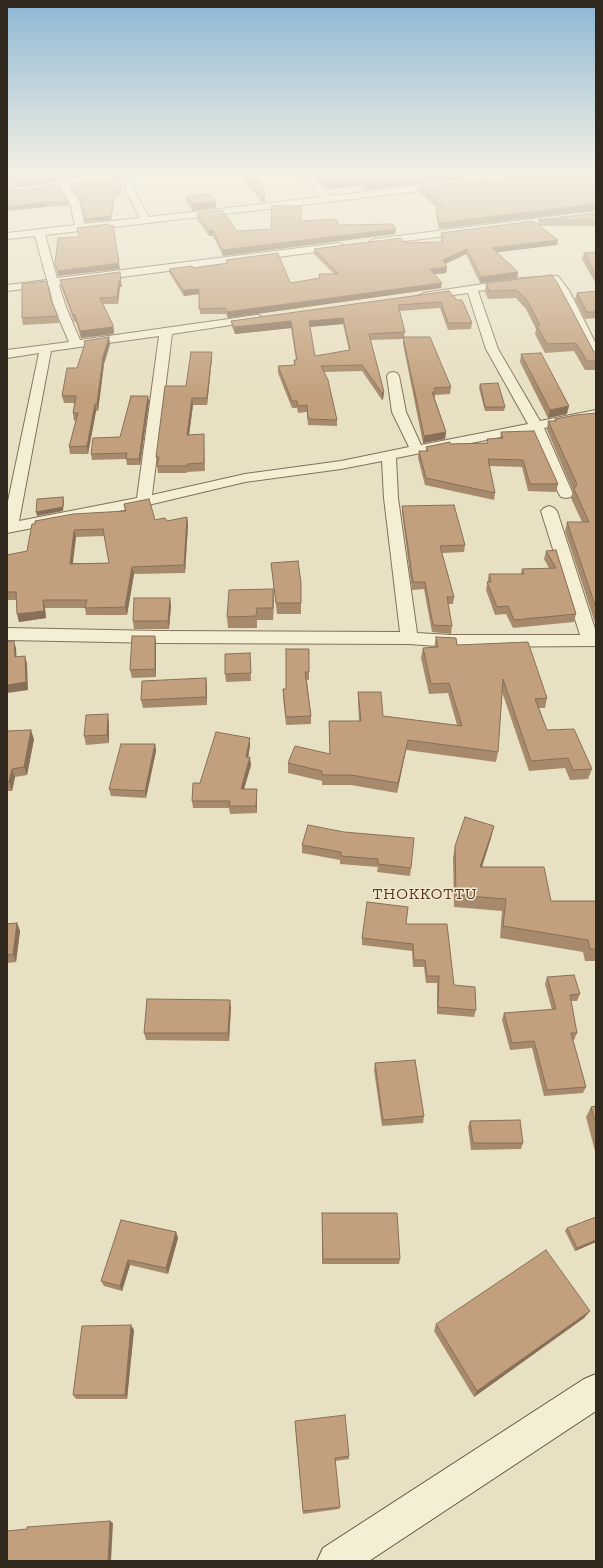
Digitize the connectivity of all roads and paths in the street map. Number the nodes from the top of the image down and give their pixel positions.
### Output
1 (43, 247) edge
2 (331, 247) edge
3 (53, 283) junction
4 (7, 288) edge
5 (472, 289) junction
6 (415, 297) edge
7 (269, 317) edge
8 (166, 331) junction
9 (76, 345) junction
10 (46, 348) junction
11 (7, 354) edge
12 (596, 356) edge
13 (393, 376) dead end
14 (596, 414) edge
15 (536, 426) junction
16 (417, 450) junction
17 (389, 455) junction
18 (566, 494) dead end
19 (144, 502) junction
20 (549, 511) dead end
21 (8, 528) edge
22 (7, 634) edge
23 (409, 638) junction
24 (593, 640) edge
25 (596, 1391) edge
26 (336, 1561) edge

1 - 3 street
2 - 3 street
3 - 4 street
3 - 9 street
5 - 6 street
5 - 12 street
5 - 15 street
7 - 8 street
8 - 9 street
8 - 19 street
9 - 10 street
10 - 11 street
10 - 21 street
13 - 16 street
14 - 15 street
15 - 16 street
15 - 18 street
16 - 17 street
17 - 19 street
17 - 23 street
19 - 21 street
20 - 24 street
22 - 23 street
23 - 24 street
25 - 26 main road

